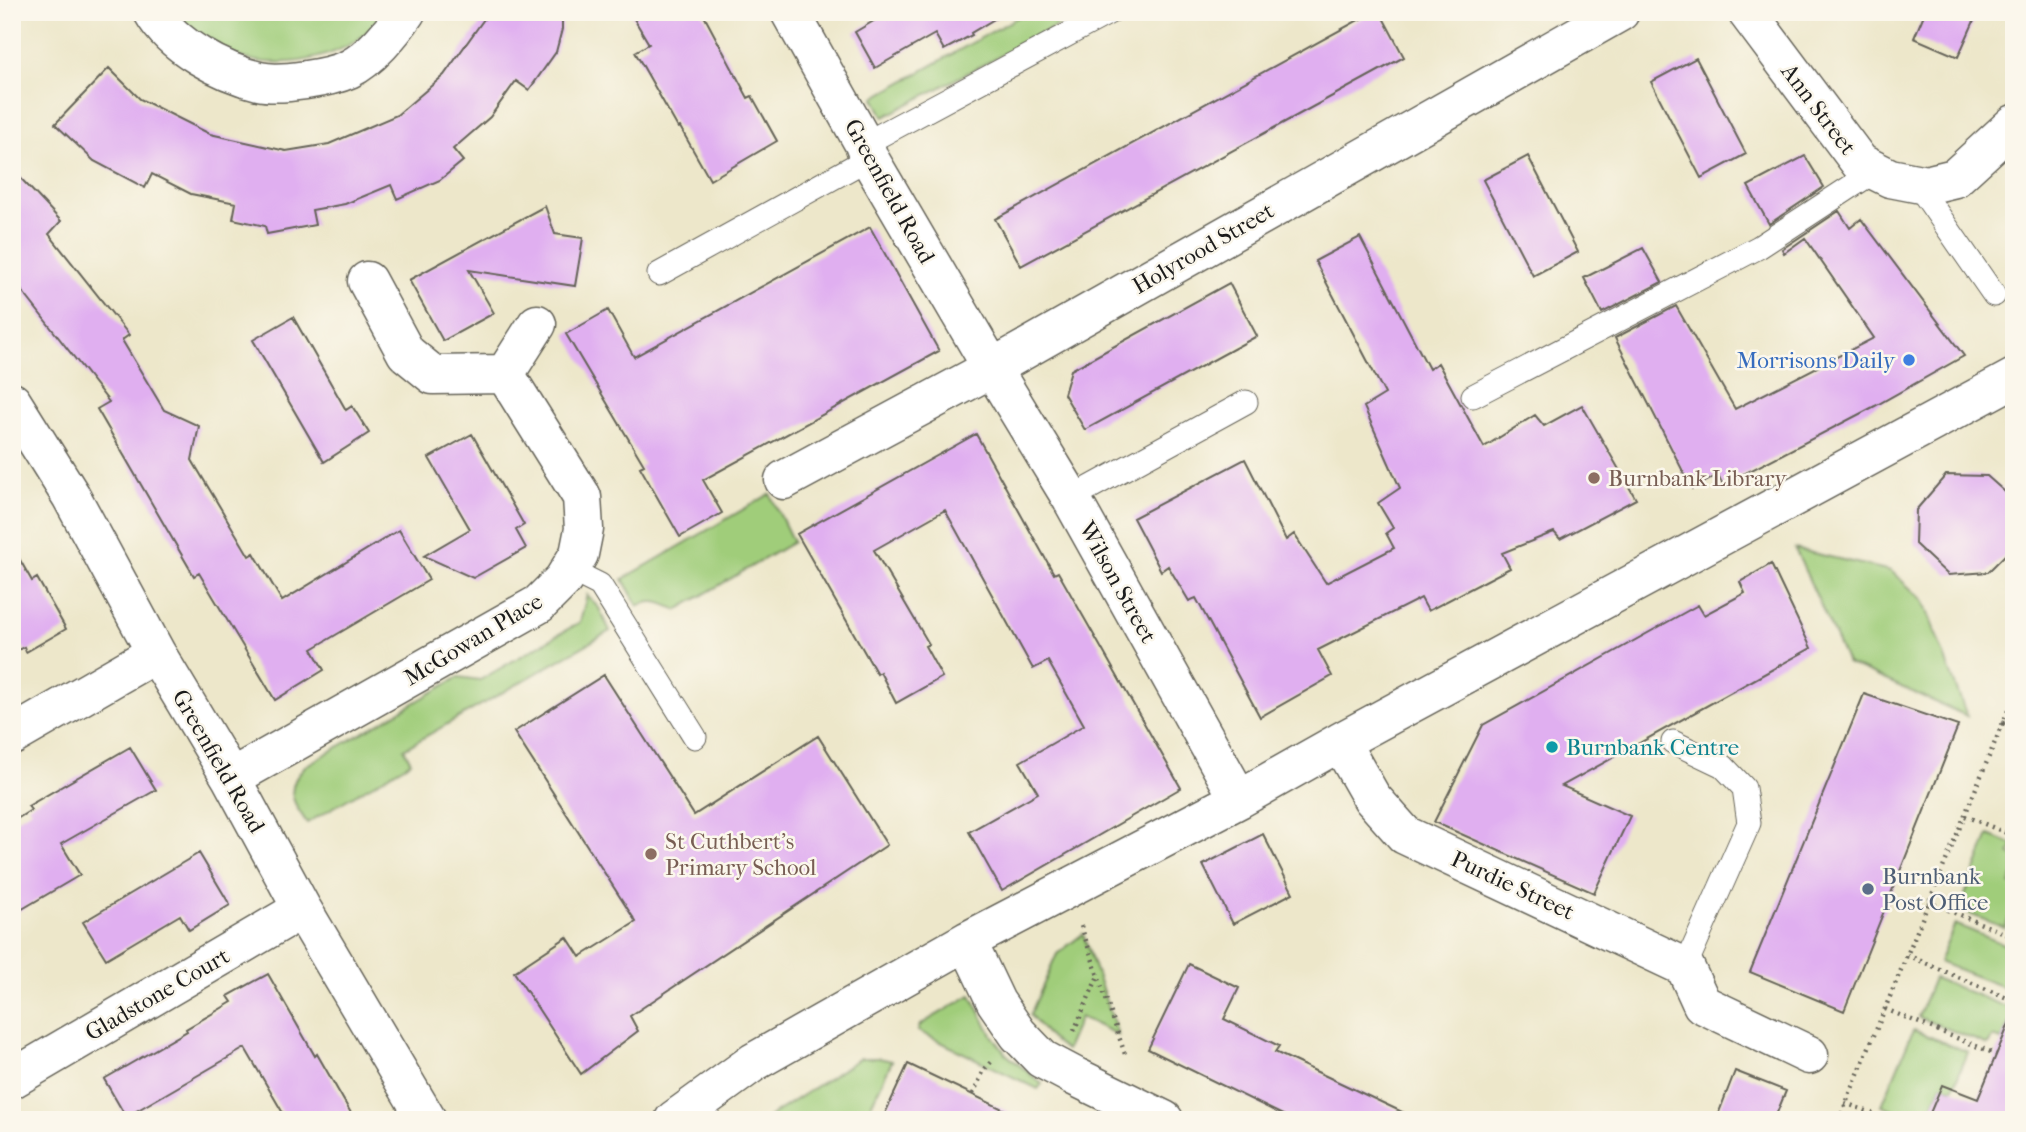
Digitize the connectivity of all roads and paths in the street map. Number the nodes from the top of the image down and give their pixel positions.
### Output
1 (153, 12) edge
2 (406, 12) edge
3 (790, 12) edge
4 (1110, 12) edge
5 (1620, 12) edge
6 (1747, 12) edge
7 (2014, 124) edge
8 (867, 151) junction
9 (1875, 171) junction
10 (1917, 184) junction
11 (659, 275) dead end
12 (367, 281) dead end
13 (1994, 295) dead end
14 (537, 324) dead end
15 (992, 368) junction
16 (505, 374) junction
17 (2014, 378) edge
18 (1473, 396) dead end
19 (12, 402) edge
20 (1246, 402) dead end
21 (784, 480) dead end
22 (1071, 498) junction
23 (570, 570) junction
24 (156, 653) junction
25 (2014, 696) edge
26 (2014, 719) edge
27 (2003, 723) junction
28 (2014, 728) edge
29 (12, 736) edge
30 (695, 737) dead end
31 (1673, 741) dead end
32 (1340, 742) junction
33 (231, 778) junction
34 (1239, 799) junction
35 (1965, 816) junction
36 (2014, 836) edge
37 (1068, 889) junction
38 (1928, 902) junction
39 (302, 909) junction
40 (2014, 937) edge
41 (967, 941) junction
42 (1907, 955) junction
43 (1685, 967) junction
44 (1098, 976) junction
45 (2014, 1000) edge
46 (1885, 1009) junction
47 (1996, 1054) dead end
48 (1809, 1055) dead end
49 (1058, 1067) junction
50 (12, 1079) edge
51 (1845, 1103) junction
52 (1154, 1115) edge
53 (427, 1120) edge
54 (674, 1120) edge
55 (1839, 1120) edge
56 (1890, 1120) edge

1 - 2 street
3 - 8 street, Greenfield Road
4 - 8 lane
5 - 15 street, Holyrood Street
6 - 9 street, Ann Street
7 - 10 street, Ann Street
8 - 11 lane
8 - 15 street, Greenfield Road
9 - 10 street, Ann Street
9 - 18 lane
10 - 13 lane
12 - 16 street
14 - 16 street
15 - 21 street, Holyrood Street
15 - 22 street, Wilson Street
16 - 23 street, McGowan Place
17 - 32 street
19 - 24 street, Greenfield Road
20 - 22 lane
22 - 34 street, Wilson Street
23 - 30 lane
23 - 33 street, McGowan Place
24 - 29 street
24 - 33 street, Greenfield Road
25 - 27 path
26 - 27 path
27 - 28 path
27 - 35 path
31 - 43 lane
32 - 34 street
32 - 43 street, Purdie Street
33 - 39 street, Greenfield Road
34 - 37 street
35 - 36 path
35 - 38 path
37 - 41 street
37 - 44 path
38 - 40 path
38 - 42 path
39 - 50 street, Gladstone Court
39 - 53 street, Greenfield Road
41 - 49 street
41 - 54 street
42 - 45 path
42 - 46 path
43 - 48 street
44 - 49 path
44 - 52 path
46 - 47 path
46 - 51 path
49 - 52 street
51 - 55 path
51 - 56 path

